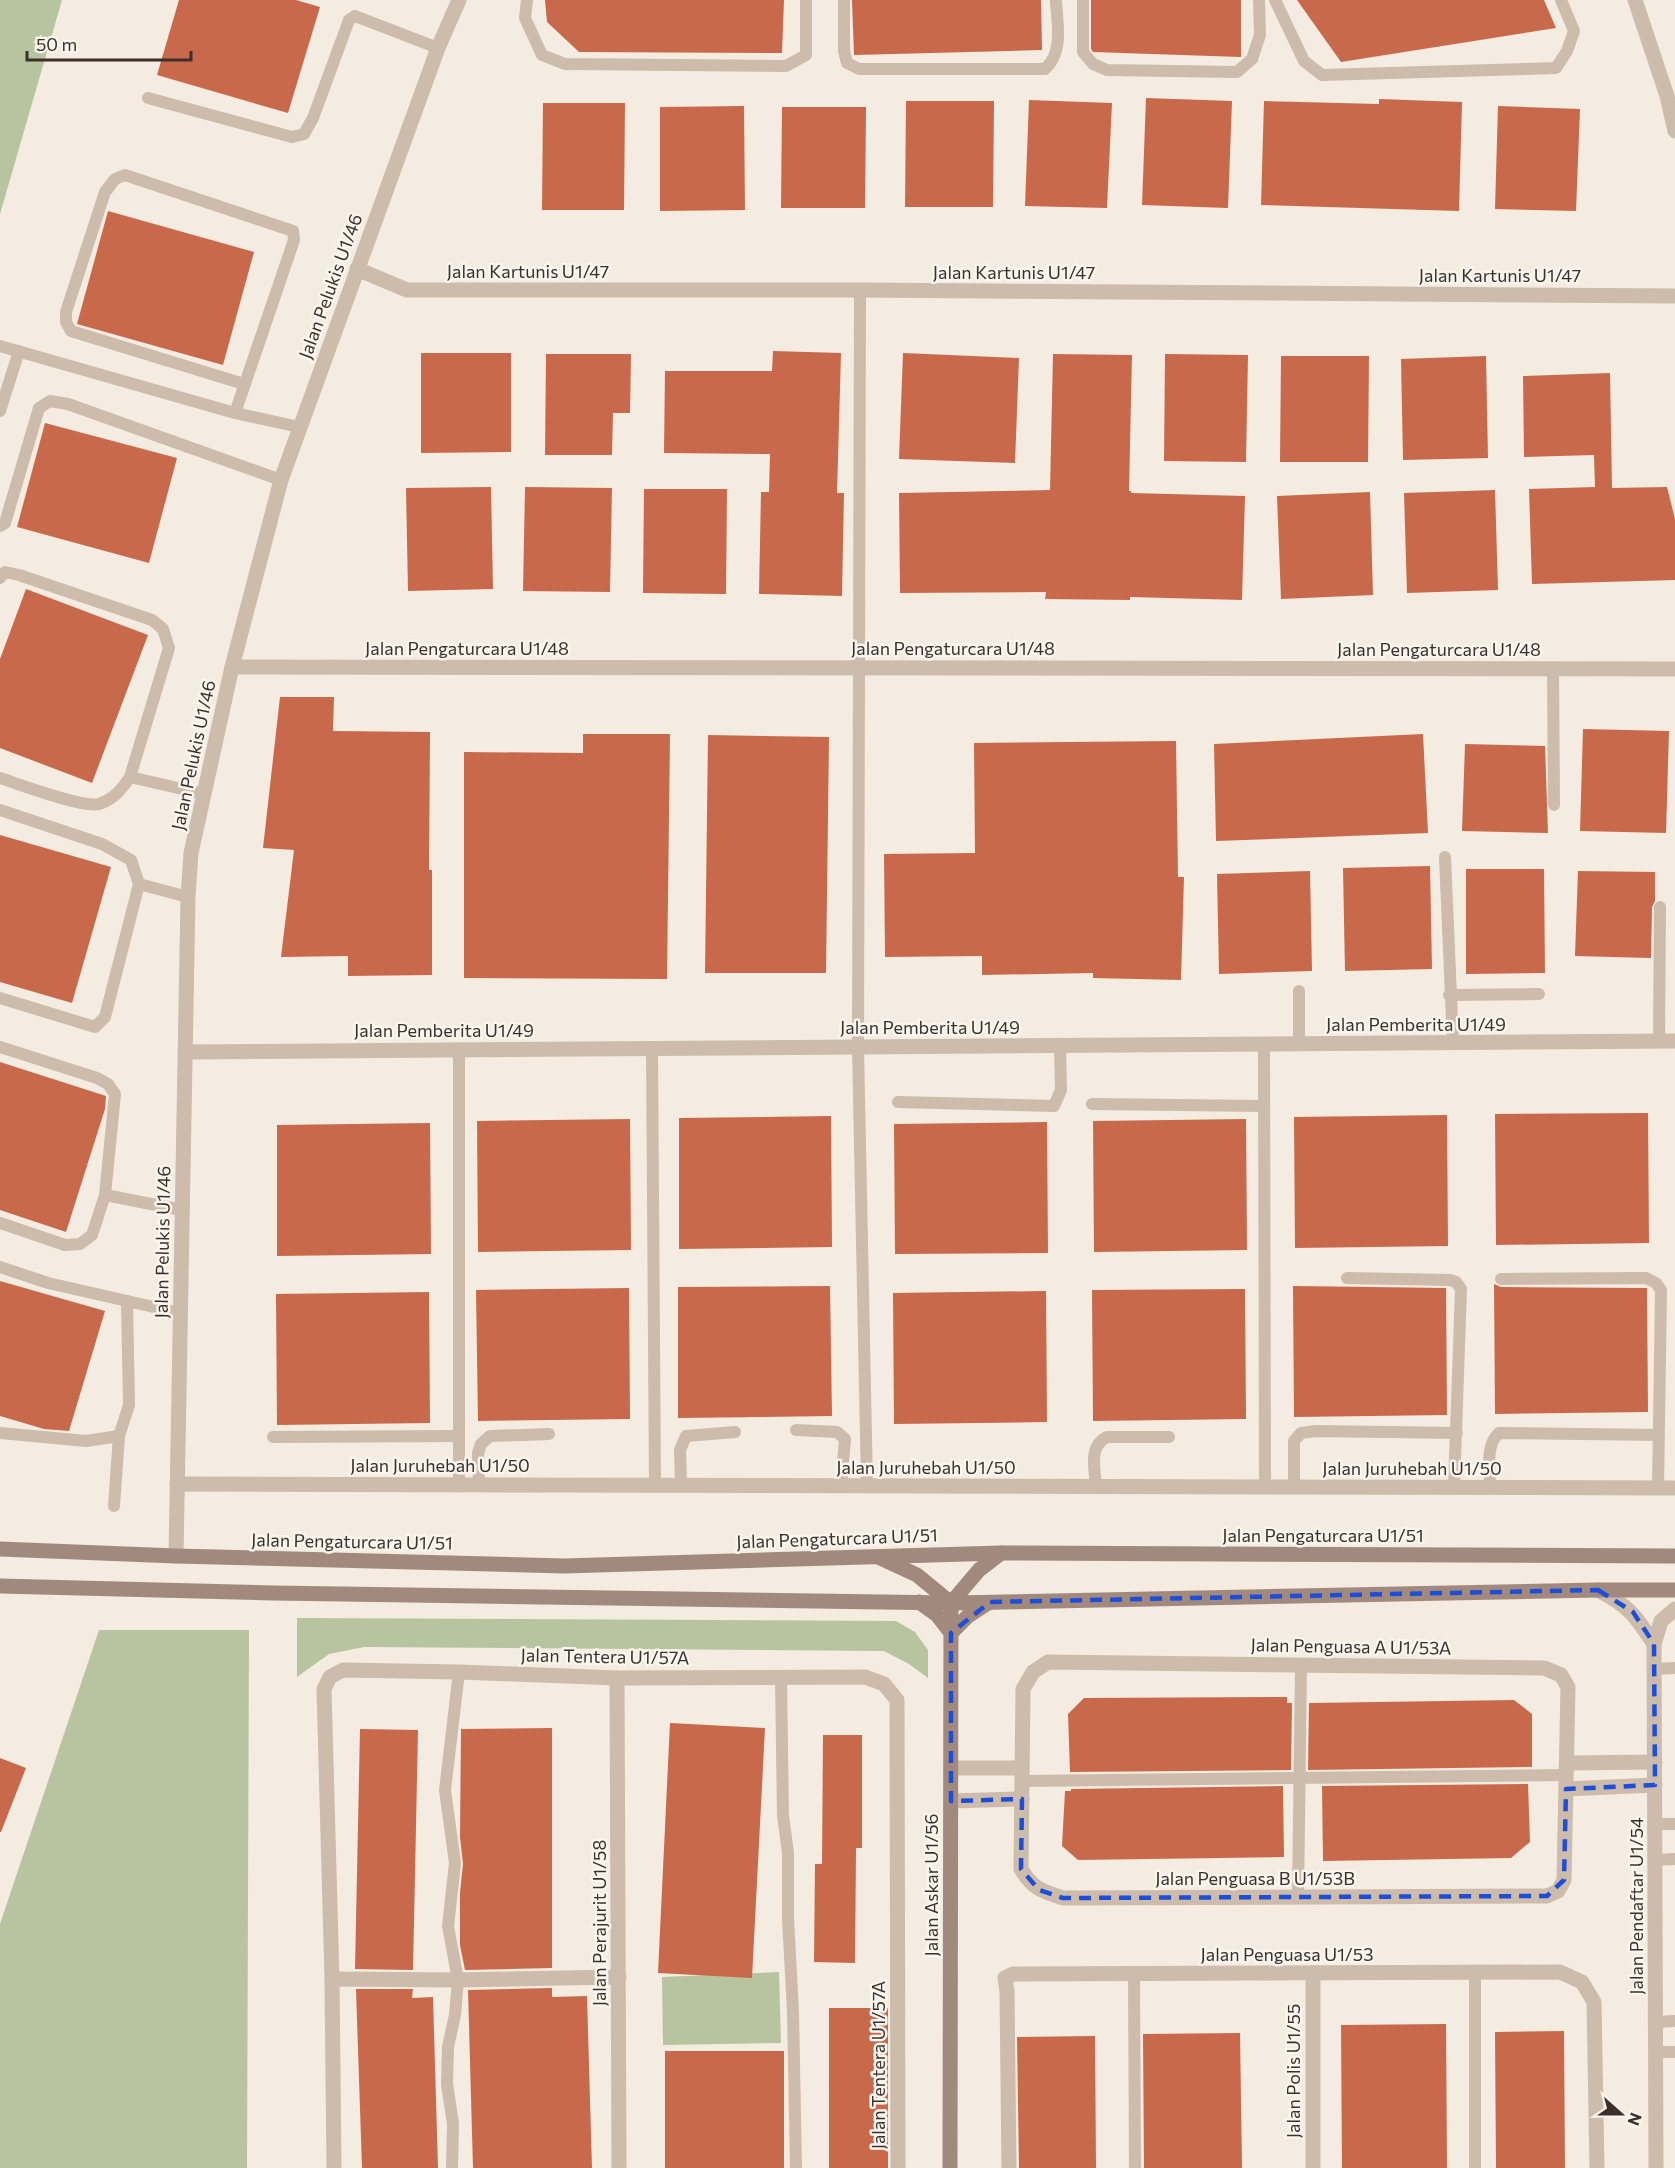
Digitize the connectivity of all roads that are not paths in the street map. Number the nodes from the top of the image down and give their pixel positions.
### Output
1 (459, 0) edge
2 (527, 0) edge
3 (806, 0) edge
4 (844, 0) edge
5 (1056, 0) edge
6 (1083, 0) edge
7 (1259, 0) edge
8 (1275, 0) edge
9 (1561, 0) edge
10 (1635, 0) edge
11 (438, 48) junction
12 (148, 98) dead end
13 (1675, 131) edge
14 (357, 269) junction
15 (860, 290) junction
16 (1675, 296) edge
17 (0, 346) edge
18 (19, 351) junction
19 (244, 384) junction
20 (0, 411) edge
21 (235, 413) junction
22 (299, 427) junction
23 (280, 480) junction
24 (0, 526) edge
25 (2, 574) edge
26 (231, 667) junction
27 (859, 668) junction
28 (1553, 669) junction
29 (1675, 669) edge
30 (130, 777) junction
31 (0, 778) edge
32 (204, 794) junction
33 (1554, 805) dead end
34 (0, 810) edge
35 (1445, 856) dead end
36 (139, 884) junction
37 (188, 897) junction
38 (1660, 907) dead end
39 (1299, 991) dead end
40 (1539, 994) dead end
41 (1449, 995) junction
42 (0, 998) edge
43 (1675, 1041) edge
44 (1659, 1042) junction
45 (1453, 1043) junction
46 (1299, 1044) junction
47 (1264, 1045) junction
48 (1060, 1046) junction
49 (0, 1047) edge
50 (858, 1047) junction
51 (652, 1049) junction
52 (459, 1050) junction
53 (185, 1052) junction
54 (898, 1102) dead end
55 (1092, 1104) dead end
56 (1264, 1106) junction
57 (105, 1195) junction
58 (182, 1210) junction
59 (0, 1223) edge
60 (0, 1267) edge
61 (1347, 1278) dead end
62 (1501, 1279) dead end
63 (127, 1301) junction
64 (180, 1313) junction
65 (796, 1430) dead end
66 (735, 1432) dead end
67 (1457, 1432) junction
68 (0, 1433) edge
69 (549, 1434) dead end
70 (1658, 1435) junction
71 (119, 1436) junction
72 (458, 1436) junction
73 (273, 1437) dead end
74 (1169, 1437) dead end
75 (177, 1484) junction
76 (459, 1485) junction
77 (479, 1485) junction
78 (655, 1485) junction
79 (681, 1485) junction
80 (841, 1486) junction
81 (867, 1486) junction
82 (1095, 1487) junction
83 (1265, 1487) junction
84 (1294, 1487) junction
85 (1490, 1487) junction
86 (1454, 1488) junction
87 (1658, 1488) junction
88 (1675, 1488) edge
89 (114, 1506) dead end
90 (0, 1549) edge
91 (1001, 1553) junction
92 (875, 1555) junction
93 (176, 1556) junction
94 (1675, 1556) edge
95 (0, 1586) edge
96 (1598, 1590) junction
97 (1675, 1590) edge
98 (919, 1602) junction
99 (990, 1602) junction
100 (951, 1603) junction
101 (1675, 1609) edge
102 (951, 1633) junction
103 (1654, 1644) junction
104 (1301, 1665) junction
105 (1675, 1668) edge
106 (1654, 1669) junction
107 (459, 1672) junction
108 (781, 1677) junction
109 (617, 1678) junction
110 (1655, 1762) junction
111 (951, 1768) junction
112 (1022, 1775) junction
113 (1567, 1776) junction
114 (1299, 1778) junction
115 (1655, 1785) junction
116 (1022, 1798) junction
117 (951, 1801) junction
118 (1655, 1824) junction
119 (1675, 1824) edge
120 (1655, 1860) junction
121 (1675, 1860) edge
122 (1564, 1880) joint
123 (1298, 1897) junction
124 (1313, 1973) junction
125 (1474, 1973) junction
126 (1134, 1974) junction
127 (619, 1977) junction
128 (332, 1979) junction
129 (458, 1980) junction
130 (1675, 2021) edge
131 (1656, 2022) junction
132 (1656, 2052) junction
133 (1675, 2052) edge
134 (334, 2168) edge
135 (452, 2168) edge
136 (619, 2168) edge
137 (796, 2168) edge
138 (898, 2168) edge
139 (950, 2168) edge
140 (1009, 2168) edge
141 (1135, 2168) edge
142 (1313, 2168) edge
143 (1475, 2168) edge
144 (1597, 2168) edge
145 (1656, 2168) edge

1 - 11 street, Jalan Pelukis U1/46
2 - 3 lane
4 - 5 lane
6 - 7 lane
8 - 9 lane
10 - 13 street
11 - 12 lane
11 - 14 street, Jalan Pelukis U1/46
14 - 15 street, Jalan Kartunis U1/47
14 - 22 street, Jalan Pelukis U1/46
15 - 16 street, Jalan Kartunis U1/47
15 - 27 lane
17 - 18 lane
18 - 20 lane
18 - 21 lane
19 - 19 lane
19 - 21 lane
21 - 22 lane
22 - 23 street, Jalan Pelukis U1/46
23 - 24 lane
23 - 26 street, Jalan Pelukis U1/46
25 - 30 lane
26 - 27 street, Jalan Pengaturcara U1/48
26 - 32 street, Jalan Pelukis U1/46
27 - 28 street, Jalan Pengaturcara U1/48
27 - 50 lane
28 - 29 street, Jalan Pengaturcara U1/48
28 - 33 lane
30 - 31 lane
30 - 32 lane
32 - 37 street, Jalan Pelukis U1/46
34 - 36 lane
35 - 41 lane
36 - 37 lane
36 - 42 lane
37 - 53 street, Jalan Pelukis U1/46
38 - 44 lane
39 - 46 lane
40 - 41 lane
41 - 45 lane
43 - 44 street, Jalan Pemberita U1/49
44 - 45 street, Jalan Pemberita U1/49
45 - 46 street, Jalan Pemberita U1/49
46 - 47 street, Jalan Pemberita U1/49
47 - 48 street, Jalan Pemberita U1/49
47 - 56 lane
48 - 50 street, Jalan Pemberita U1/49
48 - 54 lane
49 - 57 lane
50 - 51 street, Jalan Pemberita U1/49
50 - 81 lane
51 - 52 street, Jalan Pemberita U1/49
51 - 78 lane
52 - 53 street, Jalan Pemberita U1/49
52 - 72 lane
53 - 58 street, Jalan Pelukis U1/46
55 - 56 lane
56 - 83 lane
57 - 58 lane
57 - 59 lane
58 - 64 street, Jalan Pelukis U1/46
60 - 63 lane
61 - 67 lane
62 - 70 lane
63 - 64 lane
63 - 71 lane
64 - 75 street, Jalan Pelukis U1/46
65 - 80 lane
66 - 79 lane
67 - 84 lane
67 - 86 lane
68 - 71 lane
69 - 77 lane
70 - 85 lane
70 - 87 lane
71 - 89 lane
72 - 73 lane
72 - 76 lane
74 - 82 lane
75 - 76 street, Jalan Juruhebah U1/50
75 - 93 street, Jalan Pelukis U1/46
76 - 77 street, Jalan Juruhebah U1/50
77 - 78 street, Jalan Juruhebah U1/50
78 - 79 street, Jalan Juruhebah U1/50
79 - 80 street, Jalan Juruhebah U1/50
80 - 81 street, Jalan Juruhebah U1/50
81 - 82 street, Jalan Juruhebah U1/50
82 - 83 street, Jalan Juruhebah U1/50
83 - 84 street, Jalan Juruhebah U1/50
84 - 86 street, Jalan Juruhebah U1/50
85 - 86 street, Jalan Juruhebah U1/50
85 - 87 street, Jalan Juruhebah U1/50
87 - 88 street, Jalan Juruhebah U1/50
90 - 93 main road, Jalan Pengaturcara U1/51
91 - 92 main road, Jalan Pengaturcara U1/51
91 - 94 main road, Jalan Pengaturcara U1/51
91 - 100 main road
92 - 93 main road, Jalan Pengaturcara U1/51
92 - 100 main road
95 - 98 main road
96 - 97 main road
96 - 99 main road
96 - 103 street
98 - 100 main road
98 - 102 main road
99 - 100 main road
99 - 102 main road
100 - 102 main road, Jalan Askar U1/56
101 - 103 street, Jalan Pendaftar U1/54
102 - 111 main road, Jalan Askar U1/56
103 - 106 street, Jalan Pendaftar U1/54
104 - 112 street, Jalan Penguasa A U1/53A
104 - 113 street, Jalan Penguasa A U1/53A
104 - 114 lane
105 - 106 lane
106 - 110 street, Jalan Pendaftar U1/54
107 - 109 street, Jalan Tentera U1/57A
107 - 128 street, Jalan Tentera U1/57A
107 - 129 lane
108 - 109 street, Jalan Tentera U1/57A
108 - 137 lane
108 - 138 street, Jalan Tentera U1/57A
109 - 127 street, Jalan Perajurit U1/58
110 - 113 street
110 - 115 street, Jalan Pendaftar U1/54
111 - 112 street
111 - 117 main road, Jalan Askar U1/56
112 - 114 lane
112 - 116 street, Jalan Penguasa A U1/53A
113 - 114 lane
113 - 115 street
113 - 122 street, Jalan Penguasa A U1/53A
114 - 123 lane
115 - 118 street, Jalan Pendaftar U1/54
116 - 117 street
116 - 123 street, Jalan Penguasa B U1/53B
117 - 139 main road, Jalan Askar U1/56
118 - 119 lane
118 - 120 street, Jalan Pendaftar U1/54
120 - 121 lane
120 - 131 street, Jalan Pendaftar U1/54
122 - 123 street, Jalan Penguasa B U1/53B
124 - 125 street, Jalan Penguasa U1/53
124 - 126 street, Jalan Penguasa U1/53
124 - 142 street, Jalan Polis U1/55
125 - 143 lane
125 - 144 street, Jalan Penguasa U1/53
126 - 140 street, Jalan Penguasa U1/53
126 - 141 lane
127 - 129 street
127 - 136 street, Jalan Perajurit U1/58
128 - 129 street
128 - 134 street, Jalan Tentera U1/57A
129 - 135 lane
130 - 131 lane
131 - 132 street, Jalan Pendaftar U1/54
132 - 133 lane
132 - 145 street, Jalan Pendaftar U1/54

